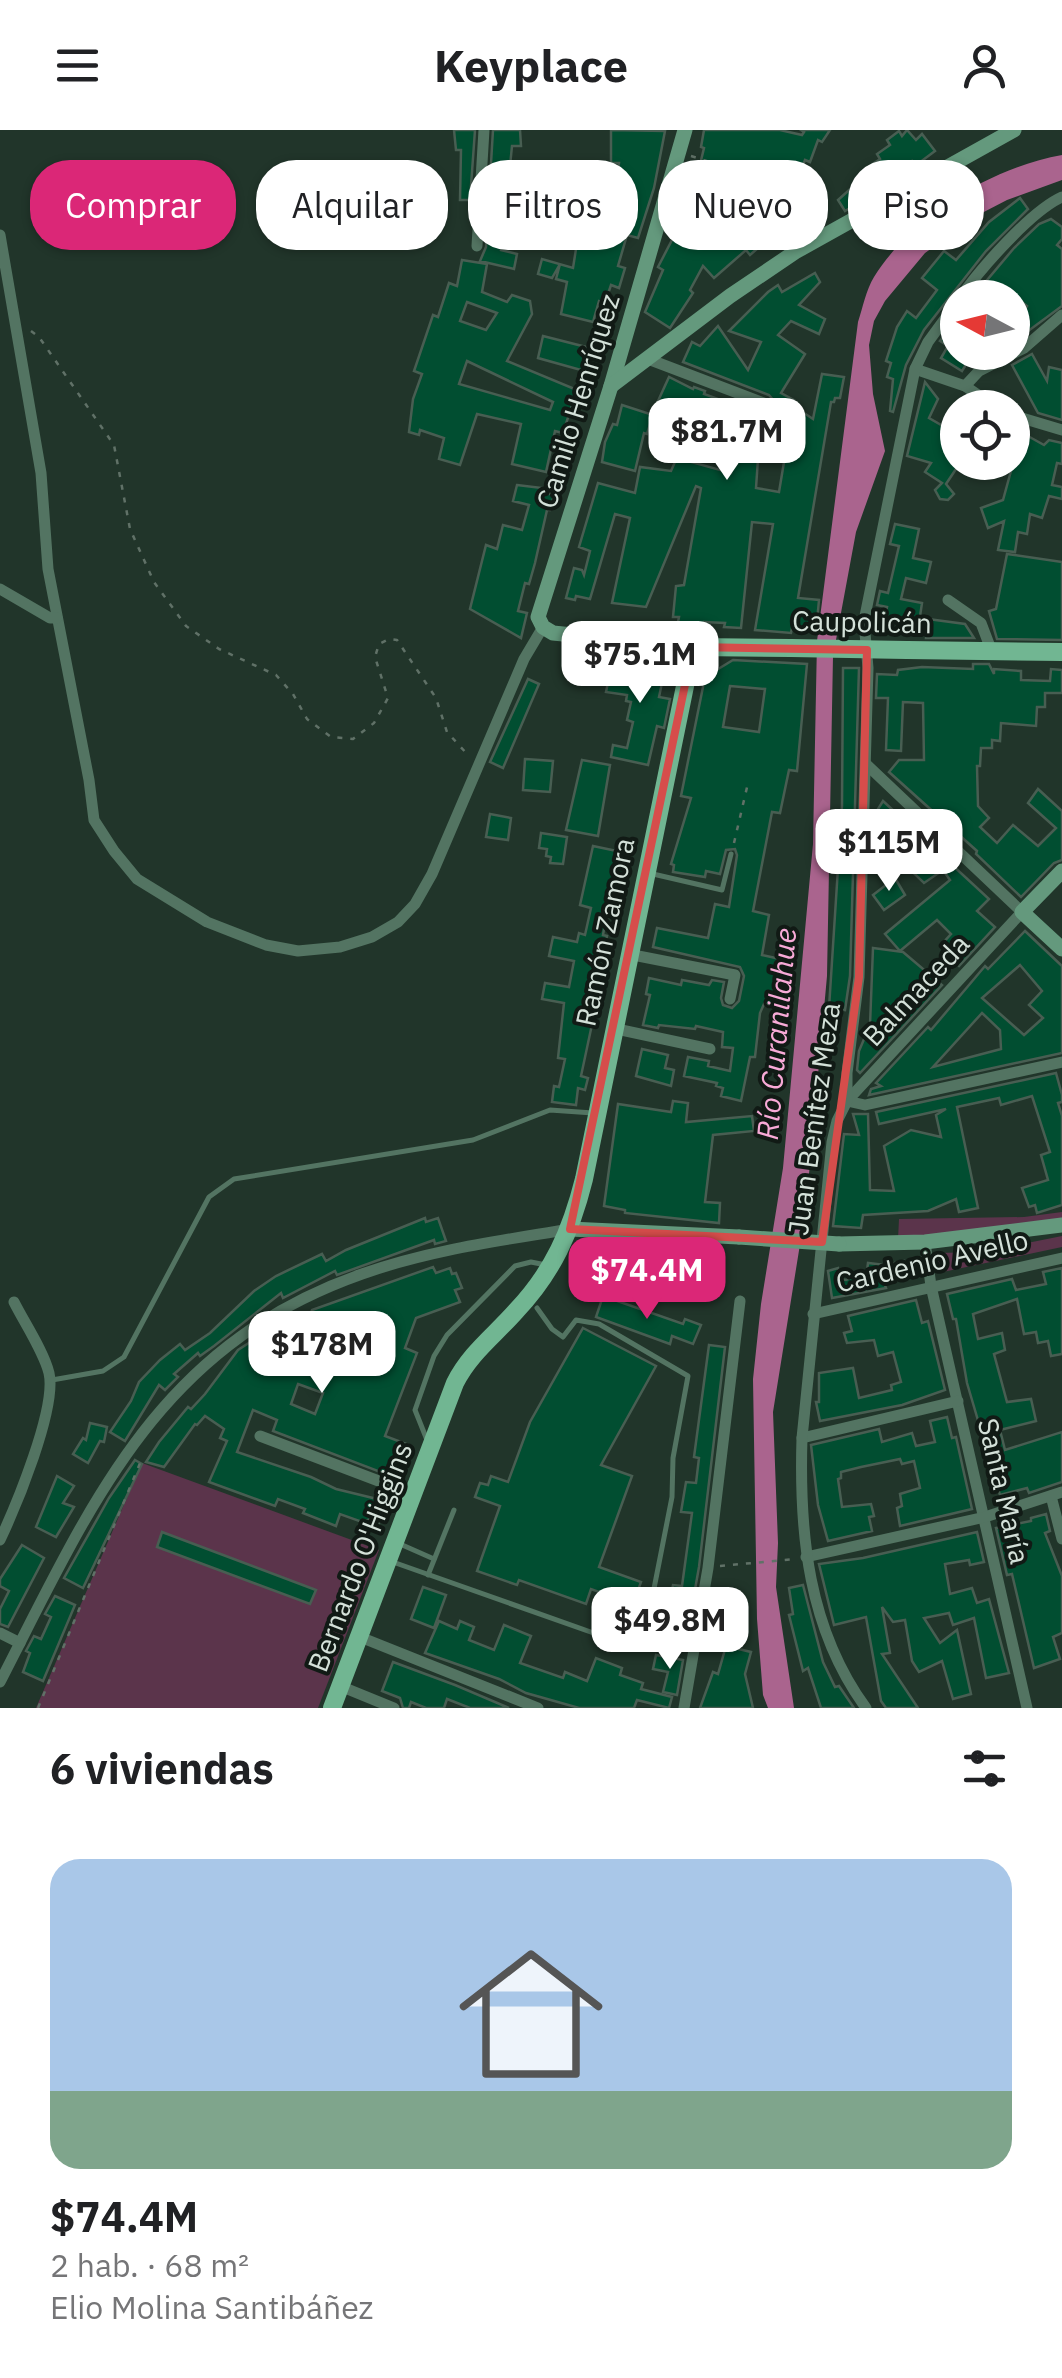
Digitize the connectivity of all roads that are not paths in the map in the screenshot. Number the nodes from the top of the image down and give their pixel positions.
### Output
1 (484, 130) edge
2 (685, 130) edge
3 (1014, 130) edge
4 (482, 160) edge
5 (1062, 198) edge
6 (0, 235) edge
7 (974, 280) edge
8 (1062, 315) edge
9 (7, 319) edge
10 (940, 325) edge
11 (648, 359) junction
12 (915, 368) junction
13 (610, 386) junction
14 (965, 386) junction
15 (971, 390) edge
16 (766, 404) dead end
17 (1030, 420) edge
18 (1062, 430) edge
19 (0, 589) edge
20 (948, 600) dead end
21 (57, 618) junction
22 (543, 628) junction
23 (693, 647) junction
24 (992, 652) junction
25 (1062, 652) edge
26 (866, 764) junction
27 (731, 854) road end
28 (1062, 871) edge
29 (645, 872) junction
30 (1022, 912) junction
31 (1062, 949) edge
32 (628, 954) junction
33 (730, 999) dead end
34 (612, 1028) junction
35 (710, 1049) dead end
36 (1061, 1066) edge
37 (847, 1101) junction
38 (596, 1113) junction
39 (1062, 1225) edge
40 (570, 1229) junction
41 (926, 1242) junction
42 (1062, 1258) edge
43 (552, 1266) junction
44 (932, 1286) junction
45 (14, 1302) dead end
46 (740, 1302) dead end
47 (537, 1308) dead end
48 (813, 1314) junction
49 (49, 1382) junction
50 (958, 1401) junction
51 (260, 1436) dead end
52 (802, 1438) junction
53 (430, 1447) junction
54 (413, 1494) junction
55 (1056, 1494) edge
56 (454, 1510) dead end
57 (985, 1517) junction
58 (1062, 1539) edge
59 (0, 1540) edge
60 (391, 1551) junction
61 (806, 1556) junction
62 (434, 1559) junction
63 (428, 1575) junction
64 (0, 1633) edge
65 (360, 1636) junction
66 (602, 1636) junction
67 (637, 1638) junction
68 (20, 1643) junction
69 (0, 1682) edge
70 (340, 1686) junction
71 (332, 1708) edge
72 (394, 1708) edge
73 (538, 1708) edge
74 (684, 1708) edge
75 (866, 1708) edge
76 (1028, 1708) edge

1 - 4 street
2 - 13 street, Camilo Henríquez
3 - 11 street
5 - 7 street, Juan Benítez Meza
6 - 9 street
8 - 14 street
9 - 21 street
10 - 12 street, Juan Benítez Meza
11 - 13 street
11 - 16 street
12 - 14 street
12 - 26 street, Juan Benítez Meza
13 - 22 street, Camilo Henríquez
14 - 15 street
17 - 18 street
19 - 21 street
20 - 24 street
21 - 22 street
22 - 23 street, Caupolicán
23 - 24 main road, Caupolicán, bridge
23 - 29 main road, Ramón Zamora
24 - 25 main road, Caupolicán
26 - 30 street
26 - 37 street, Juan Benítez Meza
27 - 29 lane
28 - 30 street, Balmaceda
29 - 32 main road, Ramón Zamora
30 - 31 street
30 - 37 street, Balmaceda
32 - 33 street
32 - 34 main road, Ramón Zamora
34 - 35 street
34 - 38 main road, Ramón Zamora
36 - 37 street
37 - 48 street, Juan Benítez Meza
38 - 40 main road, Ramón Zamora
38 - 49 lane
39 - 41 street
40 - 41 street, bridge
40 - 43 main road, Bernardo O'Higgins
40 - 68 street
41 - 44 street, Santa María
42 - 44 street, Cardenio Avello
43 - 53 main road, Bernardo O'Higgins
43 - 53 lane
44 - 48 street, Cardenio Avello
44 - 50 street, Santa María
45 - 49 street
46 - 74 street
47 - 67 lane
48 - 52 street, Juan Benítez Meza
49 - 59 street
50 - 52 street
50 - 57 street, Santa María
51 - 54 street
52 - 61 street, Juan Benítez Meza
53 - 54 main road, Bernardo O'Higgins
54 - 60 main road, Bernardo O'Higgins
55 - 57 street
55 - 58 street
56 - 62 lane
57 - 61 street
57 - 76 street, Santa María
60 - 62 lane
60 - 63 lane
60 - 65 main road, Bernardo O'Higgins
61 - 75 street, Juan Benítez Meza
62 - 63 lane
63 - 66 lane
64 - 68 street
65 - 70 main road, Bernardo O'Higgins
65 - 73 street
66 - 67 lane
66 - 67 lane
68 - 69 street
70 - 71 main road, Bernardo O'Higgins
70 - 72 street

